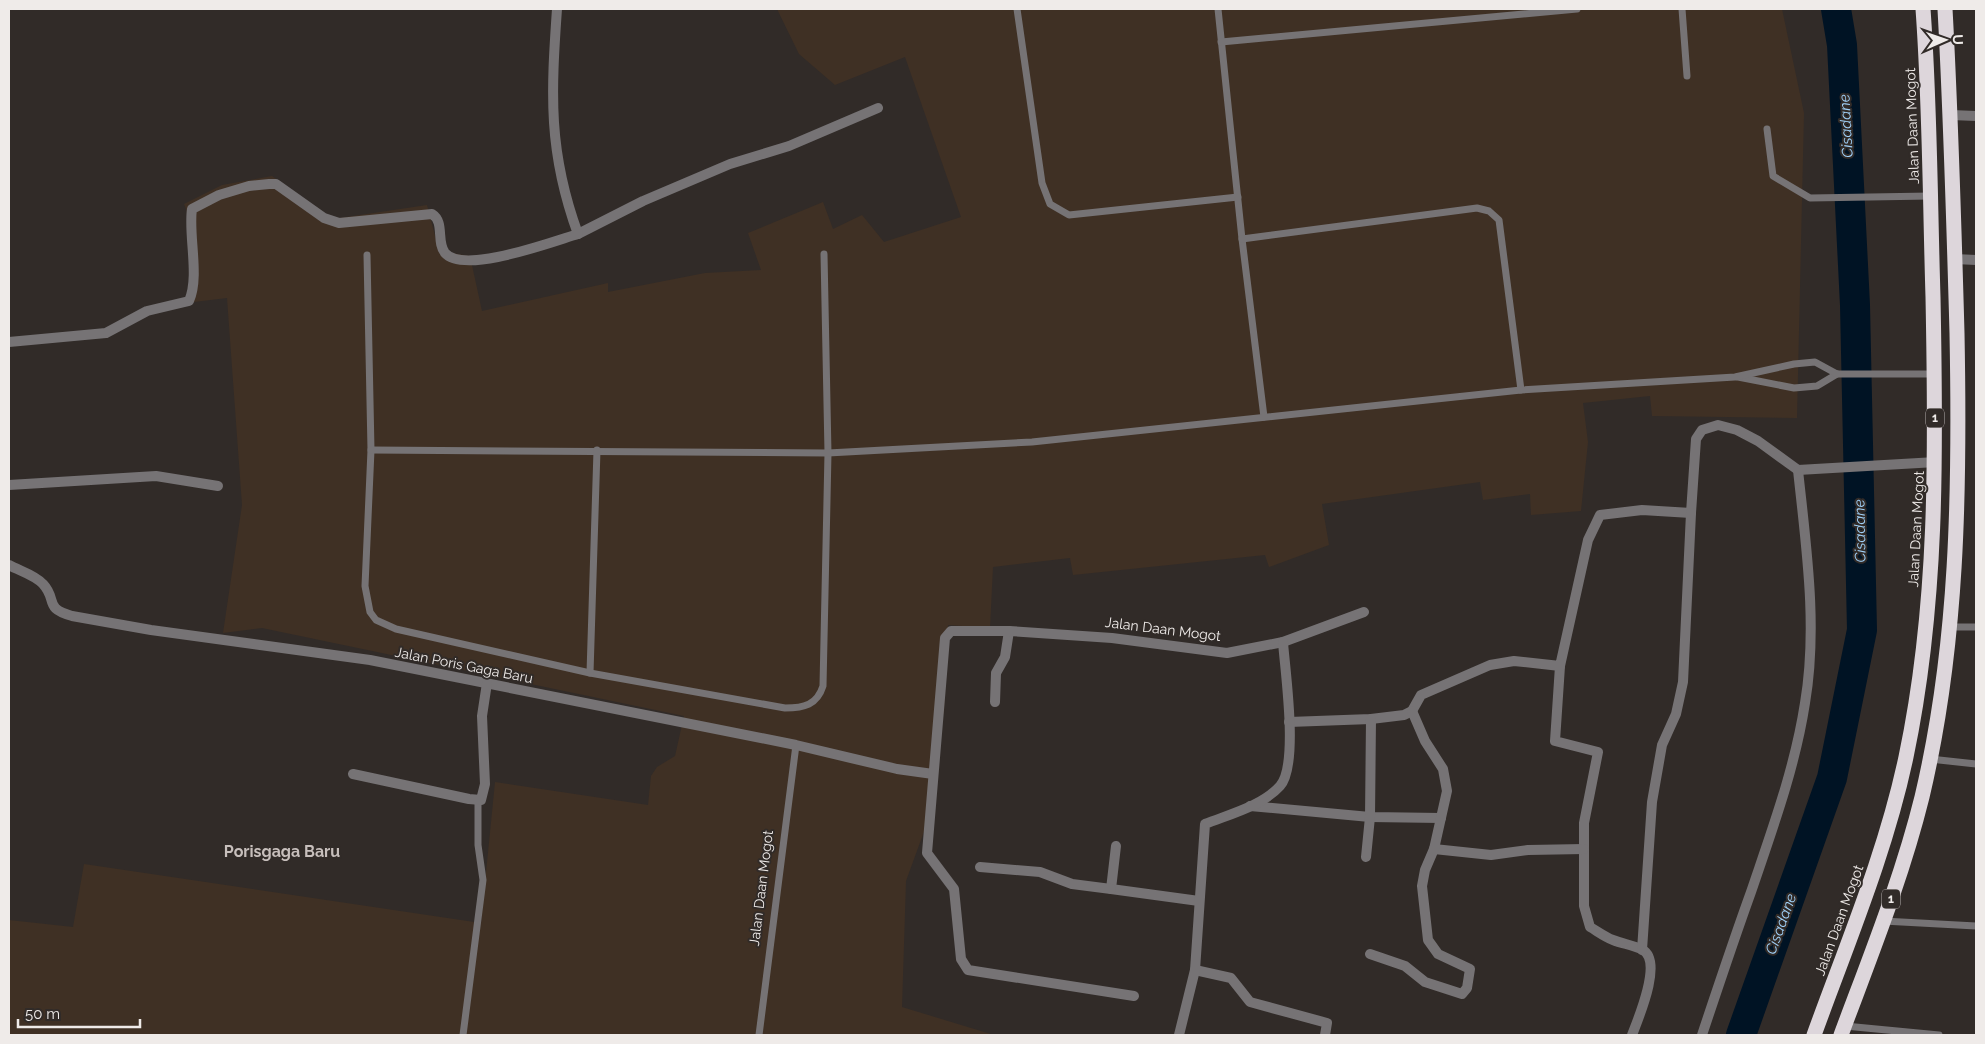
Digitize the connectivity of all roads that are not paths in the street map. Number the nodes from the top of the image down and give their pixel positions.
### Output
1 (558, 9) edge
2 (1017, 9) edge
3 (1218, 9) edge
4 (1577, 9) edge
5 (1682, 9) edge
6 (1923, 9) edge
7 (1944, 9) edge
8 (1221, 42) junction
9 (1687, 76) dead end
10 (878, 108) dead end
11 (1951, 115) junction
12 (1976, 116) edge
13 (1767, 128) dead end
14 (1930, 196) junction
15 (1238, 197) junction
16 (578, 234) junction
17 (1242, 240) junction
18 (824, 254) dead end
19 (367, 255) dead end
20 (1955, 259) junction
21 (1976, 260) edge
22 (9, 342) edge
23 (1837, 374) junction
24 (1934, 374) junction
25 (1735, 377) junction
26 (1521, 390) junction
27 (1264, 417) junction
28 (371, 450) junction
29 (596, 450) junction
30 (828, 453) junction
31 (1936, 462) junction
32 (1798, 470) junction
33 (9, 485) edge
34 (218, 486) dead end
35 (1691, 513) junction
36 (9, 566) edge
37 (1364, 612) dead end
38 (1950, 627) junction
39 (1976, 627) edge
40 (1009, 631) junction
41 (1283, 642) junction
42 (1560, 666) junction
43 (590, 673) junction
44 (487, 683) junction
45 (995, 702) dead end
46 (1412, 711) junction
47 (1371, 719) junction
48 (1290, 722) junction
49 (796, 745) junction
50 (1930, 759) junction
51 (1976, 764) edge
52 (353, 774) dead end
53 (933, 774) junction
54 (478, 801) junction
55 (1247, 806) junction
56 (1370, 817) junction
57 (1441, 818) junction
58 (1889, 824) junction
59 (1913, 832) junction
60 (1116, 846) dead end
61 (1434, 849) junction
62 (1584, 849) junction
63 (1366, 858) dead end
64 (980, 868) dead end
65 (1111, 889) junction
66 (1199, 901) junction
67 (1882, 921) junction
68 (1976, 926) edge
69 (1642, 950) junction
70 (1370, 954) dead end
71 (1195, 970) junction
72 (1134, 996) dead end
73 (1843, 1030) edge
74 (463, 1035) edge
75 (759, 1035) edge
76 (1179, 1035) edge
77 (1325, 1035) edge
78 (1632, 1035) edge
79 (1702, 1035) edge
80 (1814, 1035) edge
81 (1939, 1035) edge

1 - 16 street
2 - 15 lane
3 - 8 lane
4 - 8 lane
5 - 9 lane
6 - 14 highway, Jalan Daan Mogot / 1
7 - 11 highway, 1
8 - 15 lane
10 - 16 street
11 - 12 street
11 - 20 highway, 1
13 - 14 lane
14 - 24 highway, Jalan Daan Mogot / 1
15 - 17 lane
16 - 22 street
17 - 26 lane
17 - 27 lane
18 - 30 lane
19 - 28 lane
20 - 21 street
20 - 38 highway, 1
23 - 24 lane
23 - 25 lane
23 - 25 lane
24 - 31 highway, Jalan Daan Mogot / 1
25 - 26 lane
26 - 27 lane
27 - 30 lane
28 - 29 lane
28 - 43 lane
29 - 30 lane
29 - 43 lane
30 - 43 lane
31 - 32 street
31 - 58 highway, Jalan Daan Mogot / 1
32 - 35 street
32 - 79 street
33 - 34 street
35 - 42 street
35 - 69 street
36 - 44 street, Jalan Poris Gaga Baru
37 - 41 street, Jalan Daan Mogot
38 - 39 lane
38 - 50 highway, 1
40 - 41 street, Jalan Daan Mogot
40 - 45 street
40 - 53 street, Jalan Daan Mogot
41 - 48 street
42 - 46 street
42 - 62 street
44 - 49 street, Jalan Poris Gaga Baru
44 - 54 street
46 - 47 street
46 - 57 street
47 - 48 street
47 - 56 street
48 - 55 street
49 - 53 street, Jalan Poris Gaga Baru
49 - 75 lane, Jalan Daan Mogot
50 - 51 lane
50 - 59 highway, 1
52 - 54 street
53 - 72 street, Jalan Daan Mogot
54 - 74 lane
55 - 56 street
55 - 66 street
56 - 57 street
56 - 63 street
57 - 61 street
58 - 59 highway
58 - 80 highway, Jalan Daan Mogot / 1
59 - 67 highway, 1
60 - 65 street
61 - 62 street
61 - 70 street
62 - 69 street
64 - 65 street
65 - 66 street
66 - 71 street
67 - 68 lane
67 - 73 highway, 1
69 - 78 street
71 - 76 street
71 - 77 street
73 - 81 lane

